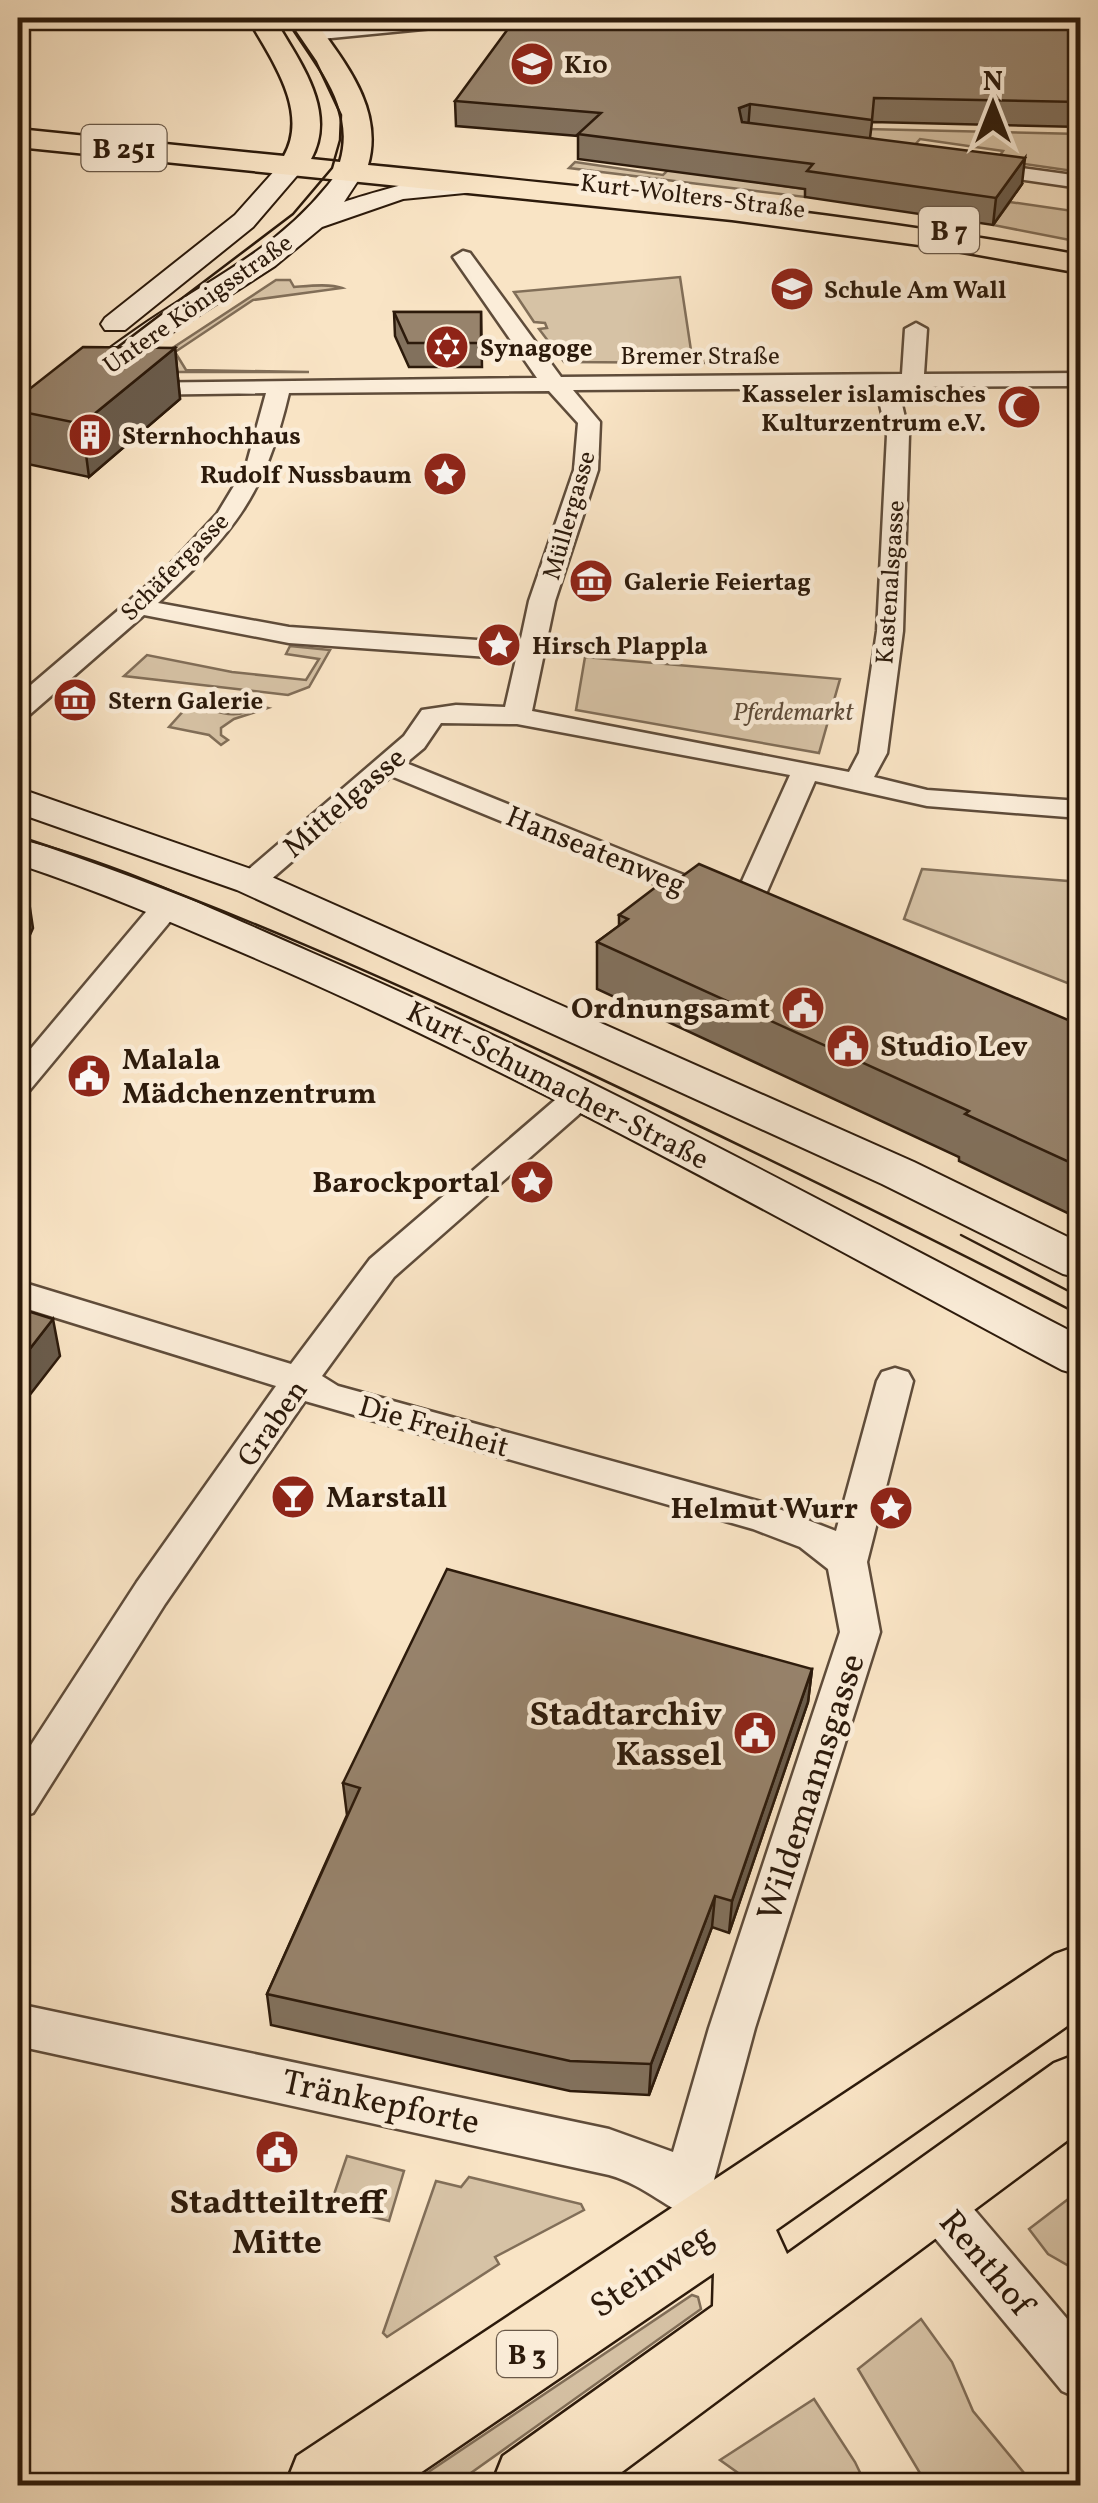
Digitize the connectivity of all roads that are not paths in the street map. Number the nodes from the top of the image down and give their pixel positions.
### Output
1 (261, 18) edge
2 (484, 18) edge
3 (305, 26) edge
4 (350, 94) junction
5 (306, 106) junction
6 (18, 126) edge
7 (391, 134) dead end
8 (18, 138) edge
9 (219, 150) junction
10 (420, 150) dead end
11 (298, 157) junction
12 (354, 163) junction
13 (958, 165) edge
14 (470, 176) junction
15 (1080, 182) edge
16 (264, 197) junction
17 (312, 222) junction
18 (1080, 251) edge
19 (463, 257) dead end
20 (1080, 264) edge
21 (916, 329) dead end
22 (913, 380) junction
23 (1080, 380) edge
24 (885, 381) junction
25 (554, 384) junction
26 (80, 385) junction
27 (279, 387) junction
28 (26, 390) edge
29 (18, 432) edge
30 (136, 606) junction
31 (530, 652) junction
32 (18, 710) edge
33 (517, 716) junction
34 (387, 766) junction
35 (806, 770) junction
36 (859, 780) junction
37 (18, 800) edge
38 (1080, 810) edge
39 (18, 852) edge
40 (251, 882) junction
41 (167, 906) junction
42 (744, 910) junction
43 (780, 925) edge
44 (18, 1084) edge
45 (581, 1095) junction
46 (1080, 1262) edge
47 (18, 1293) edge
48 (1080, 1357) edge
49 (302, 1381) junction
50 (894, 1382) dead end
51 (847, 1562) junction
52 (18, 1800) edge
53 (1080, 1977) edge
54 (18, 2025) edge
55 (1080, 2086) edge
56 (932, 2197) junction
57 (706, 2204) junction
58 (750, 2328) junction
59 (1080, 2372) edge
60 (327, 2486) edge
61 (533, 2486) edge

1 - 5 main road
2 - 3 street
3 - 4 main road
4 - 7 main road
4 - 12 main road
5 - 9 main road
5 - 11 main road
6 - 9 main road, B 251
8 - 9 main road, B 251
9 - 11 main road, B 251
9 - 16 main road
10 - 14 main road, B 7
11 - 12 main road, B 7
11 - 16 main road, Untere Königsstraße
12 - 14 main road, Kurt-Wolters-Straße / B 7
12 - 17 main road, Untere Königsstraße
13 - 15 street
14 - 17 main road
14 - 18 main road, Kurt-Wolters-Straße / B 7
14 - 20 main road, Kurt-Wolters-Straße / B 7
16 - 28 main road, Untere Königsstraße
17 - 26 main road, Untere Königsstraße
19 - 25 street, Müllergasse
21 - 22 street
22 - 23 street, Bremer Straße
22 - 24 street, Bremer Straße
24 - 25 street, Bremer Straße
24 - 36 street, Kastenalsgasse
25 - 27 street, Bremer Straße
25 - 31 street, Müllergasse
26 - 27 street, Bremer Straße
26 - 29 main road, Untere Königsstraße
27 - 30 street, Schäfergasse
30 - 31 street
30 - 32 street, Schäfergasse
31 - 33 street, Müllergasse
33 - 34 street, Mittelgasse
33 - 35 street
34 - 40 street, Mittelgasse
34 - 42 street, Hanseatenweg
35 - 36 street
35 - 42 street
36 - 38 street
37 - 40 main road, Kurt-Schumacher-Straße
39 - 41 main road, Kurt-Schumacher-Straße
40 - 46 main road, Kurt-Schumacher-Straße
41 - 44 street
41 - 45 main road, Kurt-Schumacher-Straße
42 - 43 street, Hanseatenweg
45 - 48 main road, Kurt-Schumacher-Straße
45 - 49 street, Graben
47 - 49 street, Die Freiheit
49 - 51 street, Die Freiheit
49 - 52 street, Graben
50 - 51 street, Wildemannsgasse
51 - 57 street, Wildemannsgasse
53 - 57 main road, Steinweg / B 3
54 - 57 street, Tränkepforte
55 - 56 main road
56 - 58 main road
56 - 59 street, Renthof
57 - 58 main road, Steinweg
57 - 60 main road, Steinweg / B 3
58 - 61 main road

